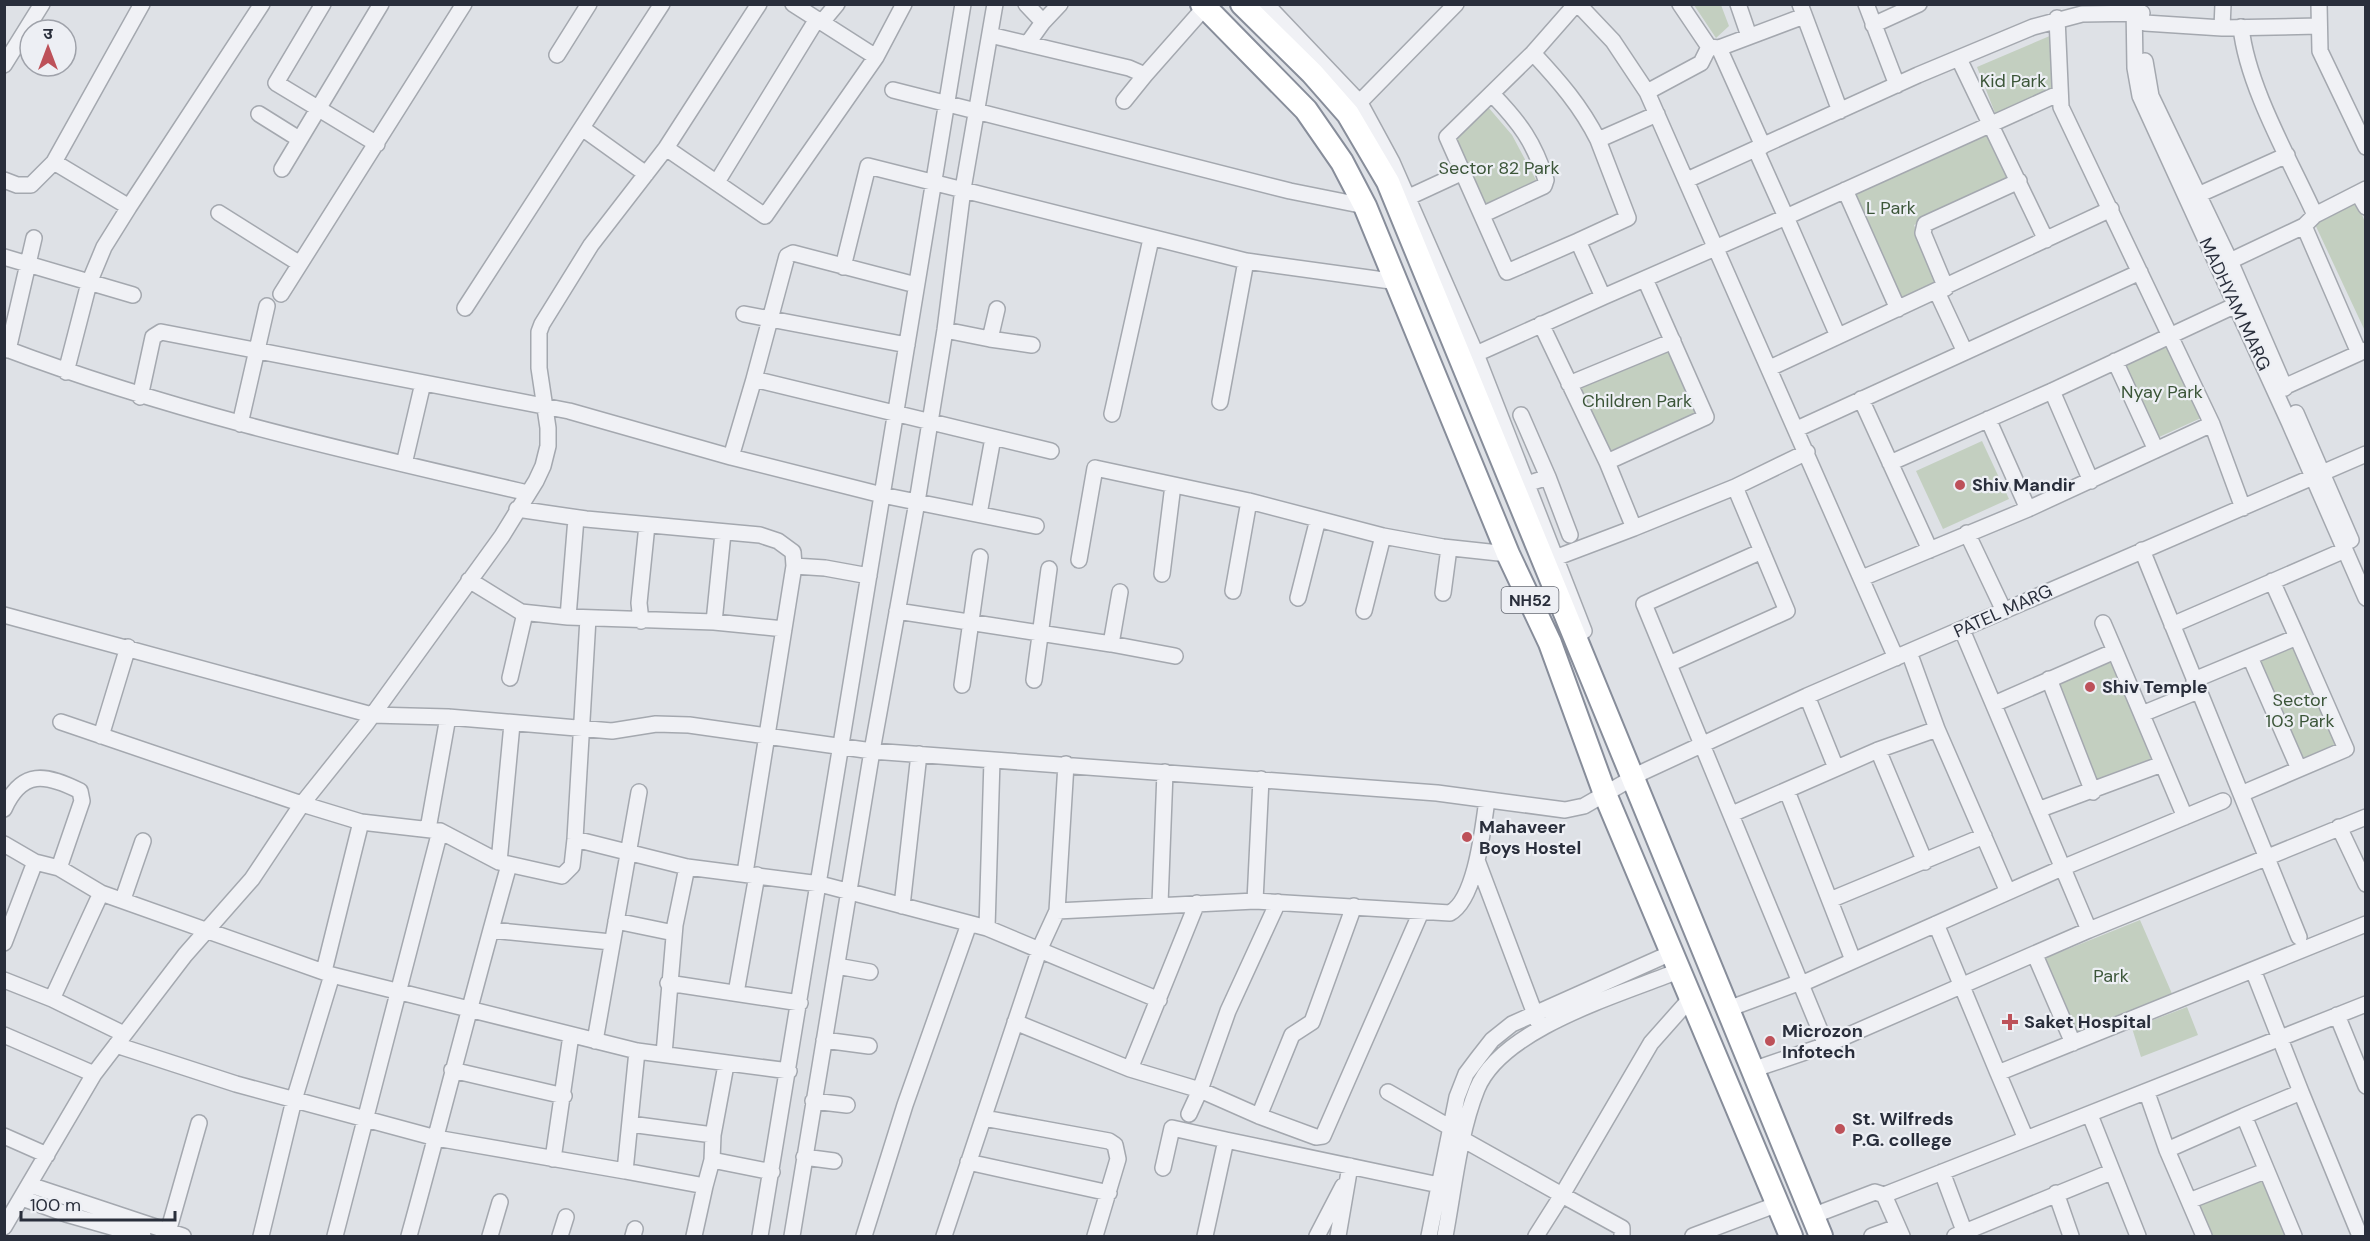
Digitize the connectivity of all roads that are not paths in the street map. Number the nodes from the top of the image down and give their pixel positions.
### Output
1 (42, 4) edge
2 (142, 4) edge
3 (262, 4) edge
4 (381, 4) edge
5 (464, 4) edge
6 (589, 4) edge
7 (662, 4) edge
8 (759, 4) edge
9 (793, 4) edge
10 (837, 4) edge
11 (904, 4) edge
12 (963, 4) edge
13 (995, 4) edge
14 (1026, 4) edge
15 (1060, 4) edge
16 (1242, 4) edge
17 (1266, 4) edge
18 (1456, 4) edge
19 (1577, 4) edge
20 (1680, 4) edge
21 (1738, 4) edge
22 (1866, 4) edge
23 (1919, 4) edge
24 (2223, 4) edge
25 (2319, 4) edge
26 (1203, 6) edge
27 (315, 7) edge
28 (1802, 10) edge
29 (2140, 12) edge
30 (2057, 18) junction
31 (820, 20) junction
32 (1042, 22) junction
33 (1873, 25) junction
34 (2319, 26) junction
35 (2241, 27) junction
36 (2222, 28) junction
37 (990, 35) junction
38 (1749, 36) junction
39 (1028, 43) junction
40 (1714, 47) junction
41 (1533, 53) junction
42 (556, 55) dead end
43 (876, 57) junction
44 (1959, 58) junction
45 (4, 65) edge
46 (1145, 75) junction
47 (1897, 85) junction
48 (893, 90) dead end
49 (1647, 92) junction
50 (2060, 93) junction
51 (1492, 95) junction
52 (1124, 101) dead end
53 (947, 104) junction
54 (1354, 108) junction
55 (317, 109) junction
56 (1840, 111) junction
57 (976, 112) junction
58 (259, 114) dead end
59 (1657, 114) junction
60 (1992, 125) junction
61 (582, 128) junction
62 (299, 139) junction
63 (1598, 140) junction
64 (376, 144) junction
65 (2366, 147) edge
66 (666, 148) junction
67 (1760, 148) junction
68 (2287, 155) junction
69 (54, 162) junction
70 (282, 169) dead end
71 (1463, 172) junction
72 (646, 174) junction
73 (4, 180) edge
74 (1687, 180) junction
75 (934, 181) junction
76 (2019, 181) junction
77 (717, 182) junction
78 (963, 189) junction
79 (1845, 190) junction
80 (2362, 191) edge
81 (2198, 195) junction
82 (1409, 197) junction
83 (1365, 206) junction
84 (129, 207) junction
85 (2366, 207) edge
86 (2111, 208) junction
87 (219, 213) dead end
88 (1484, 214) junction
89 (2315, 215) junction
90 (1786, 217) junction
91 (2304, 226) junction
92 (34, 238) dead end
93 (1152, 239) junction
94 (2046, 240) junction
95 (1578, 241) junction
96 (1717, 248) junction
97 (4, 257) edge
98 (1246, 261) junction
99 (2230, 261) junction
100 (27, 264) junction
101 (300, 264) junction
102 (843, 267) junction
103 (2140, 272) junction
104 (1645, 279) junction
105 (1398, 282) junction
106 (89, 283) junction
107 (916, 285) junction
108 (1941, 290) junction
109 (281, 294) dead end
110 (133, 295) dead end
111 (1603, 297) junction
112 (2236, 305) junction
113 (267, 306) dead end
114 (465, 308) dead end
115 (997, 309) dead end
116 (1898, 309) junction
117 (744, 314) dead end
118 (772, 318) junction
119 (1541, 324) junction
120 (945, 330) junction
121 (1838, 336) junction
122 (2171, 336) junction
123 (990, 339) junction
124 (1673, 341) junction
125 (907, 345) junction
126 (1032, 345) dead end
127 (6, 349) edge
128 (255, 350) junction
129 (1965, 351) junction
130 (2362, 351) edge
131 (1476, 354) junction
132 (2115, 361) junction
133 (1770, 368) junction
134 (66, 372) junction
135 (754, 379) junction
136 (423, 383) junction
137 (1569, 384) junction
138 (2284, 387) junction
139 (2052, 391) junction
140 (140, 397) junction
141 (1860, 399) junction
142 (1220, 402) dead end
143 (546, 407) junction
144 (895, 414) junction
145 (1112, 414) dead end
146 (1521, 415) dead end
147 (1988, 420) junction
148 (930, 422) junction
149 (240, 424) junction
150 (2212, 424) junction
151 (1797, 429) junction
152 (993, 438) junction
153 (2156, 450) junction
154 (1051, 451) dead end
155 (1807, 452) junction
156 (2366, 454) edge
157 (731, 457) junction
158 (1607, 462) junction
159 (1890, 463) junction
160 (404, 464) junction
161 (2319, 476) junction
162 (1548, 477) junction
163 (2091, 481) junction
164 (1527, 484) junction
165 (1173, 485) junction
166 (1735, 487) junction
167 (528, 493) junction
168 (882, 495) junction
169 (1249, 501) junction
170 (917, 502) junction
171 (2243, 508) junction
172 (517, 509) junction
173 (2028, 509) junction
174 (979, 514) junction
175 (576, 518) junction
176 (1318, 519) junction
177 (647, 525) junction
178 (1036, 526) dead end
179 (1634, 528) junction
180 (1967, 532) junction
181 (723, 533) junction
182 (1570, 535) dead end
183 (1383, 536) junction
184 (1449, 548) junction
185 (1930, 550) junction
186 (2142, 550) junction
187 (2345, 550) junction
188 (1762, 551) junction
189 (1508, 554) junction
190 (980, 557) dead end
191 (1556, 558) junction
192 (1079, 560) dead end
193 (794, 566) junction
194 (1049, 569) dead end
195 (2366, 573) edge
196 (1162, 574) dead end
197 (869, 576) junction
198 (1862, 578) junction
199 (469, 580) junction
200 (2272, 581) junction
201 (1233, 591) dead end
202 (1120, 592) dead end
203 (1443, 593) dead end
204 (1298, 598) dead end
205 (2366, 598) edge
206 (897, 611) junction
207 (1364, 611) dead end
208 (2004, 611) junction
209 (525, 613) junction
210 (4, 615) edge
211 (568, 617) junction
212 (588, 618) junction
213 (641, 621) junction
214 (714, 622) junction
215 (970, 622) junction
216 (2103, 623) dead end
217 (2172, 625) junction
218 (784, 629) junction
219 (1962, 630) junction
220 (1040, 633) junction
221 (2297, 637) junction
222 (1111, 644) junction
223 (128, 647) junction
224 (2115, 651) junction
225 (1902, 655) junction
226 (1175, 656) dead end
227 (2250, 657) junction
228 (1669, 664) junction
229 (510, 678) dead end
230 (2049, 679) junction
231 (1034, 680) dead end
232 (962, 685) dead end
233 (2196, 685) junction
234 (1807, 696) junction
235 (1994, 704) junction
236 (2142, 714) junction
237 (372, 715) junction
238 (448, 717) junction
239 (61, 722) dead end
240 (512, 724) junction
241 (1937, 729) junction
242 (584, 730) junction
243 (101, 736) junction
244 (768, 737) junction
245 (1703, 743) junction
246 (840, 747) junction
247 (1878, 750) junction
248 (872, 751) junction
249 (919, 754) junction
250 (992, 760) junction
251 (1066, 764) junction
252 (2162, 764) junction
253 (1836, 768) junction
254 (2299, 769) junction
255 (1164, 771) junction
256 (1637, 775) junction
257 (1261, 779) junction
258 (1786, 791) junction
259 (639, 792) dead end
260 (2093, 792) junction
261 (1605, 794) junction
262 (2241, 794) junction
263 (1487, 800) junction
264 (2223, 801) dead end
265 (302, 804) junction
266 (4, 809) edge
267 (2038, 810) junction
268 (1731, 814) junction
269 (2366, 817) edge
270 (2185, 818) junction
271 (361, 822) junction
272 (2339, 826) junction
273 (434, 830) junction
274 (1984, 836) junction
275 (575, 839) junction
276 (143, 841) dead end
277 (4, 844) edge
278 (629, 851) junction
279 (2267, 857) junction
280 (35, 862) junction
281 (1925, 862) junction
282 (504, 863) junction
283 (1478, 863) junction
284 (687, 867) junction
285 (59, 868) junction
286 (2062, 868) junction
287 (751, 874) junction
288 (820, 884) junction
289 (2366, 884) edge
290 (2008, 892) junction
291 (101, 893) junction
292 (850, 894) junction
293 (123, 899) junction
294 (1830, 900) junction
295 (1255, 901) junction
296 (1278, 902) junction
297 (1197, 903) junction
298 (1160, 904) junction
299 (902, 906) junction
300 (1354, 906) junction
301 (1057, 911) junction
302 (1421, 912) junction
303 (616, 921) junction
304 (969, 924) junction
305 (1936, 924) junction
306 (2366, 924) edge
307 (987, 928) junction
308 (490, 930) junction
309 (2089, 930) junction
310 (207, 931) junction
311 (674, 933) junction
312 (2299, 937) dead end
313 (4, 942) edge
314 (611, 942) junction
315 (1040, 948) junction
316 (2035, 956) junction
317 (1854, 960) junction
318 (1674, 962) junction
319 (837, 966) junction
320 (2253, 970) junction
321 (870, 972) dead end
322 (328, 973) junction
323 (4, 980) edge
324 (668, 984) junction
325 (1798, 984) junction
326 (1961, 987) junction
327 (398, 993) junction
328 (736, 993) junction
329 (52, 999) junction
330 (1690, 999) junction
331 (1159, 1000) junction
332 (800, 1003) junction
333 (2366, 1004) edge
334 (1736, 1006) junction
335 (471, 1011) junction
336 (2337, 1015) junction
337 (1538, 1021) junction
338 (1015, 1022) junction
339 (4, 1035) edge
340 (571, 1035) junction
341 (2281, 1037) junction
342 (120, 1039) junction
343 (824, 1040) junction
344 (595, 1041) junction
345 (2073, 1043) junction
346 (869, 1046) dead end
347 (1826, 1046) junction
348 (637, 1051) junction
349 (663, 1054) junction
350 (726, 1065) junction
351 (1130, 1069) junction
352 (1756, 1069) junction
353 (452, 1070) junction
354 (789, 1071) junction
355 (1998, 1073) junction
356 (94, 1074) junction
357 (2364, 1077) edge
358 (1200, 1090) junction
359 (1388, 1092) dead end
360 (2301, 1092) junction
361 (2148, 1093) junction
362 (564, 1096) junction
363 (294, 1100) junction
364 (813, 1101) junction
365 (847, 1105) dead end
366 (1189, 1114) dead end
367 (2090, 1115) junction
368 (1259, 1116) junction
369 (2244, 1116) junction
370 (984, 1118) junction
371 (364, 1119) junction
372 (199, 1123) dead end
373 (630, 1124) junction
374 (1451, 1128) junction
375 (713, 1135) junction
376 (4, 1136) edge
377 (436, 1138) junction
378 (2026, 1139) junction
379 (1226, 1140) junction
380 (1464, 1140) junction
381 (2167, 1150) junction
382 (47, 1155) junction
383 (804, 1156) junction
384 (553, 1159) junction
385 (712, 1160) junction
386 (834, 1161) dead end
387 (968, 1162) junction
388 (1163, 1168) dead end
389 (625, 1171) junction
390 (2265, 1171) junction
391 (772, 1172) junction
392 (1942, 1172) junction
393 (2111, 1172) junction
394 (1349, 1173) junction
395 (1439, 1185) junction
396 (705, 1186) junction
397 (26, 1191) junction
398 (1109, 1193) junction
399 (2056, 1193) junction
400 (1562, 1195) junction
401 (1884, 1195) junction
402 (2189, 1201) junction
403 (500, 1202) dead end
404 (1778, 1204) junction
405 (1820, 1213) junction
406 (566, 1217) dead end
407 (4, 1227) edge
408 (124, 1229) edge
409 (1900, 1232) edge
410 (143, 1234) edge
411 (176, 1234) edge
412 (1962, 1235) edge
413 (261, 1236) edge
414 (335, 1236) edge
415 (409, 1236) edge
416 (490, 1236) edge
417 (560, 1236) edge
418 (694, 1236) edge
419 (760, 1236) edge
420 (792, 1236) edge
421 (864, 1236) edge
422 (944, 1236) edge
423 (1095, 1236) edge
424 (1205, 1236) edge
425 (1317, 1236) edge
426 (1338, 1236) edge
427 (1429, 1236) edge
428 (1445, 1236) edge
429 (1536, 1236) edge
430 (1622, 1236) edge
431 (1693, 1236) edge
432 (1791, 1236) edge
433 (1821, 1236) edge
434 (1830, 1236) edge
435 (1872, 1236) edge
436 (2071, 1236) edge
437 (2138, 1236) edge
438 (2204, 1236) edge
439 (2294, 1236) edge
440 (2360, 1236) edge

1 - 45 street
2 - 69 street
3 - 84 street
4 - 55 street
5 - 64 street
6 - 42 street
7 - 61 street
8 - 66 street
9 - 31 street
10 - 31 street
11 - 43 street
12 - 53 street
13 - 37 street
14 - 32 street
15 - 32 street
16 - 54 highway, NH52
17 - 54 street
18 - 54 street
19 - 41 street
19 - 49 street
20 - 40 street
21 - 38 street
22 - 33 street
23 - 33 street
24 - 36 street
25 - 34 street
26 - 46 street
26 - 83 highway, NH52
27 - 55 street
28 - 38 street
28 - 56 street
29 - 30 street
29 - 36 street
29 - 81 street, MADHYAM MARG
29 - 112 street, MADHYAM MARG
30 - 44 street
30 - 50 street
31 - 43 street
31 - 77 street
32 - 39 street
33 - 47 street
34 - 35 street
34 - 65 street
35 - 36 street
35 - 68 street
37 - 39 street
37 - 57 street
38 - 40 street
39 - 46 street
40 - 49 street
40 - 67 street
41 - 51 street
41 - 63 street
43 - 77 street
44 - 47 street
44 - 60 street
46 - 52 street
47 - 56 street
48 - 53 street
49 - 59 street
50 - 60 street
50 - 86 street
51 - 71 street
51 - 88 street
53 - 57 street
53 - 75 street
54 - 82 street
54 - 256 highway, NH52
55 - 62 street
55 - 64 street
56 - 67 street
57 - 78 street
57 - 83 street
58 - 62 street
59 - 63 street
59 - 74 street
60 - 76 street
60 - 79 street
61 - 72 street
61 - 114 street
62 - 70 street
63 - 95 street
64 - 101 street
66 - 72 street
66 - 77 street
67 - 74 street
67 - 90 street
68 - 81 street
68 - 89 street
69 - 73 street
69 - 84 street
71 - 82 street
71 - 88 street
72 - 143 street
74 - 96 street
75 - 78 street
75 - 102 street
75 - 107 street
76 - 94 street
76 - 108 street
78 - 93 street
78 - 120 street
79 - 90 street
79 - 116 street
80 - 85 street
80 - 89 street
81 - 99 street, MADHYAM MARG
82 - 131 street
83 - 105 highway, NH52
84 - 106 street
86 - 94 street
86 - 103 street
87 - 101 street
88 - 95 street
89 - 91 street
90 - 96 street
90 - 121 street
91 - 99 street
91 - 130 street
92 - 100 street
93 - 98 street
93 - 145 street
94 - 108 street
95 - 111 street
96 - 104 street
96 - 133 street
97 - 100 street
98 - 105 street
98 - 142 street
99 - 138 street, MADHYAM MARG
100 - 106 street
100 - 127 street
101 - 109 street
102 - 107 street
102 - 118 street
103 - 122 street
103 - 129 street
104 - 111 street
104 - 124 street
105 - 189 highway, NH52
106 - 110 street
106 - 134 street
107 - 125 street
108 - 116 street
108 - 129 street
111 - 119 street
112 - 122 street
112 - 161 street, MADHYAM MARG
113 - 128 street
115 - 123 street
116 - 121 street
117 - 118 street
118 - 125 street
118 - 135 street
119 - 131 street
119 - 137 street
120 - 123 street
120 - 148 street
121 - 133 street
122 - 132 street
122 - 150 street
123 - 126 street
124 - 137 street
124 - 158 street
125 - 144 street
127 - 134 street
128 - 136 street
128 - 140 street
128 - 149 street
129 - 141 street
130 - 138 street
131 - 164 street
132 - 139 street
132 - 153 street
133 - 151 street
134 - 140 street
135 - 144 street
135 - 157 street
136 - 143 street
136 - 160 street
137 - 158 street
138 - 161 street, MADHYAM MARG
139 - 147 street
139 - 163 street
140 - 149 street
141 - 151 street
141 - 159 street
143 - 157 street
143 - 167 street
144 - 148 street
144 - 168 street
146 - 162 street
147 - 159 street
147 - 173 street
148 - 152 street
148 - 170 street
149 - 160 street
150 - 153 street
150 - 171 street
151 - 155 street
152 - 154 street
152 - 174 street
153 - 163 street
155 - 166 street
155 - 198 street
156 - 161 street, PATEL MARG
157 - 168 street
158 - 179 street
159 - 185 street
160 - 167 street
161 - 171 street, PATEL MARG
161 - 187 street, MADHYAM MARG
161 - 195 street, MADHYAM MARG
162 - 164 street
162 - 182 street
163 - 173 street
164 - 191 street
165 - 169 street
165 - 192 street
165 - 196 street
166 - 179 street
166 - 188 street
167 - 172 street
168 - 170 street
168 - 197 street
169 - 176 street
169 - 201 street
170 - 174 street
170 - 206 street
171 - 186 street, PATEL MARG
172 - 175 street
172 - 199 street
173 - 180 street
174 - 178 street
175 - 177 street
175 - 211 street
176 - 183 street
176 - 204 street
177 - 181 street
177 - 213 street
179 - 191 street
180 - 185 street
180 - 208 street
181 - 193 street
181 - 214 street
183 - 184 street
183 - 207 street
184 - 189 street
184 - 203 street
185 - 198 street
186 - 208 street, PATEL MARG
186 - 217 street
187 - 200 street
187 - 205 street, MADHYAM MARG
188 - 228 street
188 - 228 street
189 - 261 highway, NH52
190 - 215 street
191 - 256 street
193 - 197 street
193 - 218 street
194 - 220 street
197 - 246 street
198 - 225 street
199 - 209 street
199 - 237 street
200 - 217 street
200 - 221 street
202 - 222 street
206 - 215 street
206 - 248 street
208 - 219 street, PATEL MARG
209 - 211 street
209 - 229 street
210 - 223 street, PATEL MARG
211 - 212 street
212 - 213 street
212 - 242 street
213 - 214 street
214 - 218 street
215 - 220 street
215 - 232 street
216 - 224 street
217 - 233 street
218 - 244 street
219 - 225 street, PATEL MARG
219 - 235 street
220 - 222 street
220 - 231 street
221 - 227 street
221 - 254 street
222 - 226 street
223 - 237 street, PATEL MARG
223 - 243 street
224 - 230 street
224 - 236 street
225 - 234 street, PATEL MARG
225 - 241 street
227 - 233 street
227 - 254 street
228 - 245 street
230 - 235 street
230 - 260 street
233 - 236 street
233 - 262 street
234 - 245 street, PATEL MARG
234 - 253 street
235 - 267 street
236 - 252 street
237 - 238 street, PATEL MARG
237 - 265 street
238 - 240 street, PATEL MARG
238 - 273 street
239 - 243 street
240 - 242 street, PATEL MARG
240 - 282 street
241 - 247 street
241 - 274 street
242 - 244 street, PATEL MARG
242 - 275 street
243 - 265 street
244 - 246 street, PATEL MARG
244 - 287 street
245 - 256 street, PATEL MARG
245 - 268 street
246 - 248 street, PATEL MARG
246 - 288 street
247 - 253 street
247 - 281 street
248 - 249 street, PATEL MARG
248 - 292 street
249 - 250 street, PATEL MARG
249 - 299 street
250 - 251 street, PATEL MARG
250 - 307 street
251 - 255 street, PATEL MARG
251 - 301 street
252 - 260 street
252 - 270 street
253 - 258 street
254 - 262 street
255 - 257 street, PATEL MARG
255 - 298 street
256 - 261 street, PATEL MARG
256 - 334 street
256 - 352 highway, NH52
257 - 263 street, PATEL MARG
257 - 295 street
258 - 268 street
258 - 294 street
259 - 278 street
260 - 267 street
261 - 263 street, PATEL MARG
261 - 318 highway, NH52
262 - 279 street
263 - 283 street
264 - 270 street
265 - 271 street
265 - 310 street
266 - 285 street
267 - 286 street
268 - 325 street
269 - 272 street
270 - 286 street
271 - 273 street
271 - 322 street
272 - 279 street
272 - 289 street
273 - 282 street
273 - 327 street
274 - 281 street
274 - 290 street
275 - 278 street
275 - 282 street
276 - 293 street
277 - 280 street
278 - 284 street
278 - 303 street
279 - 309 street
279 - 312 street
280 - 285 street
280 - 313 street
281 - 294 street
282 - 308 street
283 - 302 street
283 - 337 street
284 - 287 street
284 - 311 street
285 - 291 street
286 - 290 street
286 - 309 street
287 - 288 street
287 - 328 street
288 - 292 street
288 - 332 street
290 - 305 street
291 - 293 street
291 - 329 street
292 - 299 street
292 - 319 street
293 - 310 street
294 - 317 street
295 - 296 street
295 - 297 street
296 - 300 street
296 - 358 street
297 - 298 street
297 - 331 street
298 - 301 street
299 - 304 street
300 - 302 street
300 - 368 street
301 - 315 street
302 - 368 street
303 - 311 street
303 - 314 street
304 - 307 street
304 - 421 street
305 - 317 street
305 - 326 street
306 - 320 street
307 - 315 street
308 - 314 street
308 - 335 street
309 - 316 street
310 - 322 street
310 - 342 street
311 - 324 street
314 - 344 street
315 - 331 street
315 - 338 street
316 - 326 street
316 - 345 street
317 - 325 street
318 - 330 highway, NH52
318 - 337 street
319 - 321 street
319 - 343 street
320 - 341 street
320 - 345 street
322 - 327 street
322 - 363 street
323 - 329 street
324 - 328 street
324 - 349 street
325 - 334 street
325 - 347 street
326 - 347 street
326 - 355 street
327 - 335 street
327 - 371 street
328 - 332 street
329 - 342 street
330 - 400 street
330 - 404 highway, NH52
331 - 351 street
332 - 354 street
333 - 336 street
334 - 352 street
335 - 340 street
335 - 353 street
336 - 341 street
336 - 357 street
337 - 374 street
337 - 380 street
338 - 351 street
338 - 370 street
339 - 356 street
340 - 344 street
340 - 362 street
341 - 360 street
341 - 361 street
342 - 356 street
342 - 363 street
343 - 346 street
343 - 364 street
344 - 348 street
345 - 355 street
347 - 352 street
348 - 349 street
348 - 373 street
349 - 350 street
350 - 354 street
350 - 375 street
351 - 358 street
352 - 405 street
352 - 433 highway, NH52
353 - 362 street
353 - 377 street
354 - 391 street
355 - 378 street
356 - 382 street
358 - 366 street
358 - 368 street
359 - 374 street
360 - 369 street
360 - 440 street
361 - 367 street
361 - 381 street
362 - 384 street
363 - 371 street
363 - 413 street
364 - 365 street
364 - 383 street
367 - 378 street
367 - 393 street
369 - 381 street
369 - 390 street
370 - 387 street
370 - 398 street
371 - 377 street
371 - 414 street
372 - 411 street
373 - 375 street
373 - 389 street
374 - 395 street
375 - 385 street
376 - 382 street
377 - 384 street
377 - 415 street
378 - 392 street
379 - 388 street
379 - 394 street
379 - 424 street
380 - 400 street
380 - 428 street
381 - 402 street
382 - 397 street
383 - 386 street
383 - 420 street
384 - 389 street
385 - 391 street
385 - 396 street
387 - 398 street
387 - 422 street
389 - 396 street
390 - 402 street
390 - 439 street
391 - 419 street
392 - 401 street
392 - 412 street
393 - 399 street
393 - 437 street
394 - 395 street
394 - 425 street
394 - 426 street
395 - 427 street
396 - 418 street
397 - 407 street
397 - 408 street
398 - 423 street
399 - 412 street
399 - 436 street
400 - 429 street
400 - 430 street
401 - 405 street
401 - 409 street
402 - 438 street
403 - 416 street
404 - 431 street
404 - 432 highway, NH52
405 - 434 street
406 - 417 street
408 - 410 street
409 - 435 street
410 - 411 street

